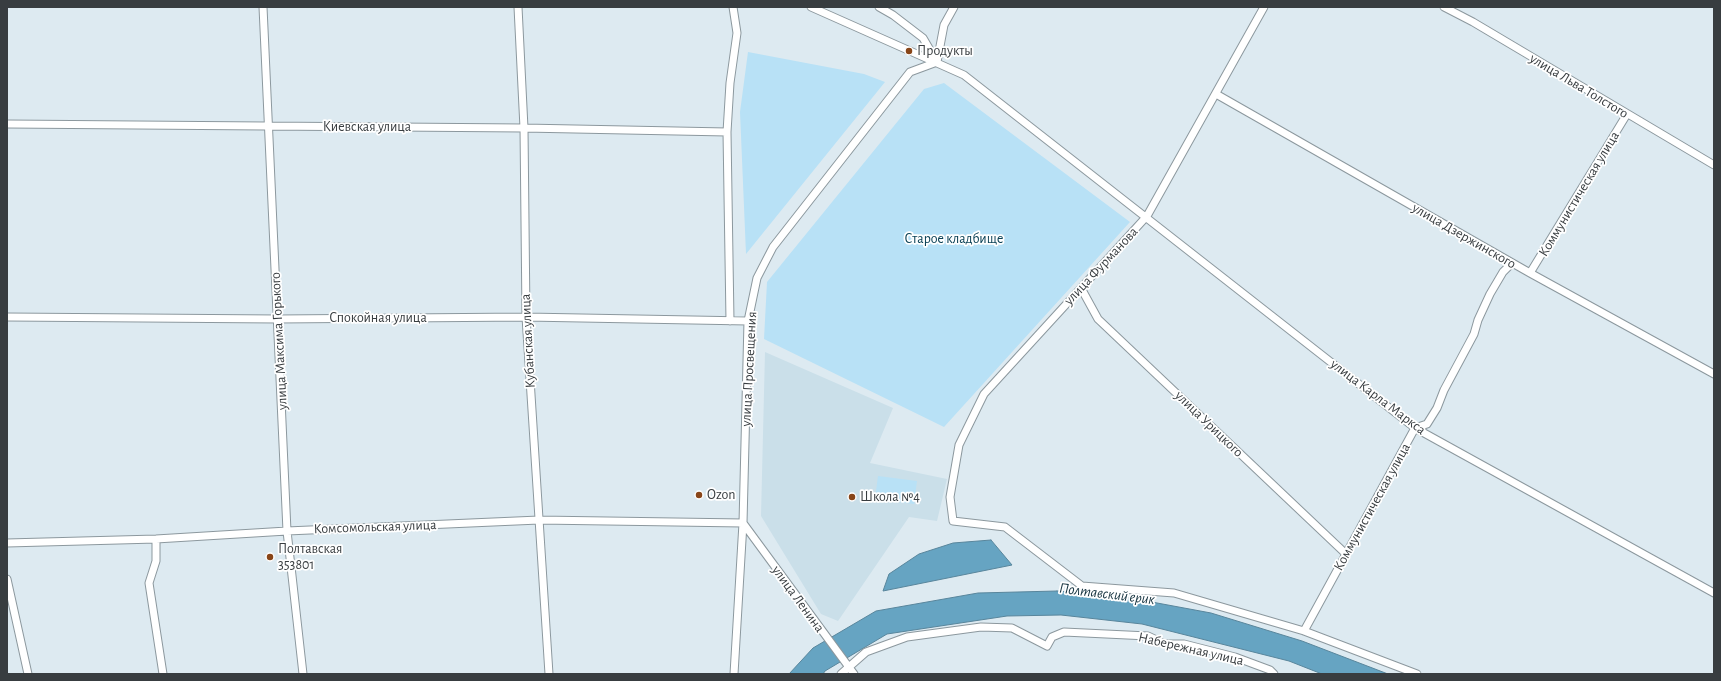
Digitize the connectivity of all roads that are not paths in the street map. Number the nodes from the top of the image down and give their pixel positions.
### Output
1 (263, 7) edge
2 (518, 7) edge
3 (733, 7) edge
4 (811, 7) edge
5 (879, 7) edge
6 (954, 7) edge
7 (1264, 7) edge
8 (1444, 7) edge
9 (937, 62) junction
10 (1216, 94) junction
11 (1627, 114) junction
12 (7, 124) edge
13 (269, 127) junction
14 (524, 128) junction
15 (728, 132) junction
16 (1714, 165) edge
17 (1147, 216) junction
18 (1512, 263) junction
19 (1530, 273) junction
20 (1081, 288) junction
21 (7, 317) edge
22 (526, 317) junction
23 (278, 319) junction
24 (730, 321) junction
25 (748, 321) junction
26 (1714, 374) edge
27 (1415, 428) junction
28 (539, 520) junction
29 (743, 523) junction
30 (287, 530) junction
31 (156, 540) junction
32 (7, 543) edge
33 (1346, 554) junction
34 (7, 579) edge
35 (1714, 593) edge
36 (1304, 631) junction
37 (848, 666) junction
38 (28, 674) edge
39 (162, 674) edge
40 (303, 674) edge
41 (549, 674) edge
42 (734, 674) edge
43 (841, 674) edge
44 (854, 674) edge
45 (1274, 674) edge
46 (1417, 674) edge

1 - 13 street, улица Максима Горького
2 - 14 street, Кубанская улица
3 - 15 street, улица Просвещения
4 - 9 street, улица Карла Маркса
5 - 9 street
6 - 9 street
7 - 10 street, улица Фурманова
8 - 11 street, улица Льва Толстого
9 - 17 street, улица Карла Маркса
9 - 25 street, улица Просвещения
10 - 17 street, улица Фурманова
10 - 18 street, улица Дзержинского
11 - 16 street, улица Льва Толстого
11 - 19 street, Коммунистическая улица
12 - 13 street, Киевская улица
13 - 14 street, Киевская улица
13 - 23 street, улица Максима Горького
14 - 15 street, Киевская улица
14 - 22 street, Кубанская улица
15 - 24 street, улица Просвещения
17 - 20 street, улица Фурманова
17 - 27 street, улица Карла Маркса
18 - 19 street, улица Дзержинского
18 - 27 street, Коммунистическая улица
19 - 26 street, улица Дзержинского
20 - 33 street, улица Урицкого
20 - 36 street, улица Фурманова
21 - 23 street, Спокойная улица
22 - 23 street, Спокойная улица
22 - 24 street, Спокойная улица
22 - 28 street, Кубанская улица
23 - 30 street, улица Максима Горького
24 - 25 street, Спокойная улица
25 - 29 street, улица Просвещения
27 - 33 street, Коммунистическая улица
27 - 35 street, улица Карла Маркса
28 - 29 street, Комсомольская улица
28 - 30 street, Комсомольская улица
28 - 41 street, Кубанская улица
29 - 37 street, улица Ленина
29 - 42 street, улица Просвещения
30 - 31 street, Комсомольская улица
30 - 40 street, улица Максима Горького
31 - 32 street, Комсомольская улица
31 - 39 street
33 - 36 street, Коммунистическая улица
34 - 38 street
36 - 46 street
37 - 43 street, Набережная улица
37 - 44 street, улица Ленина
37 - 45 street, Набережная улица

